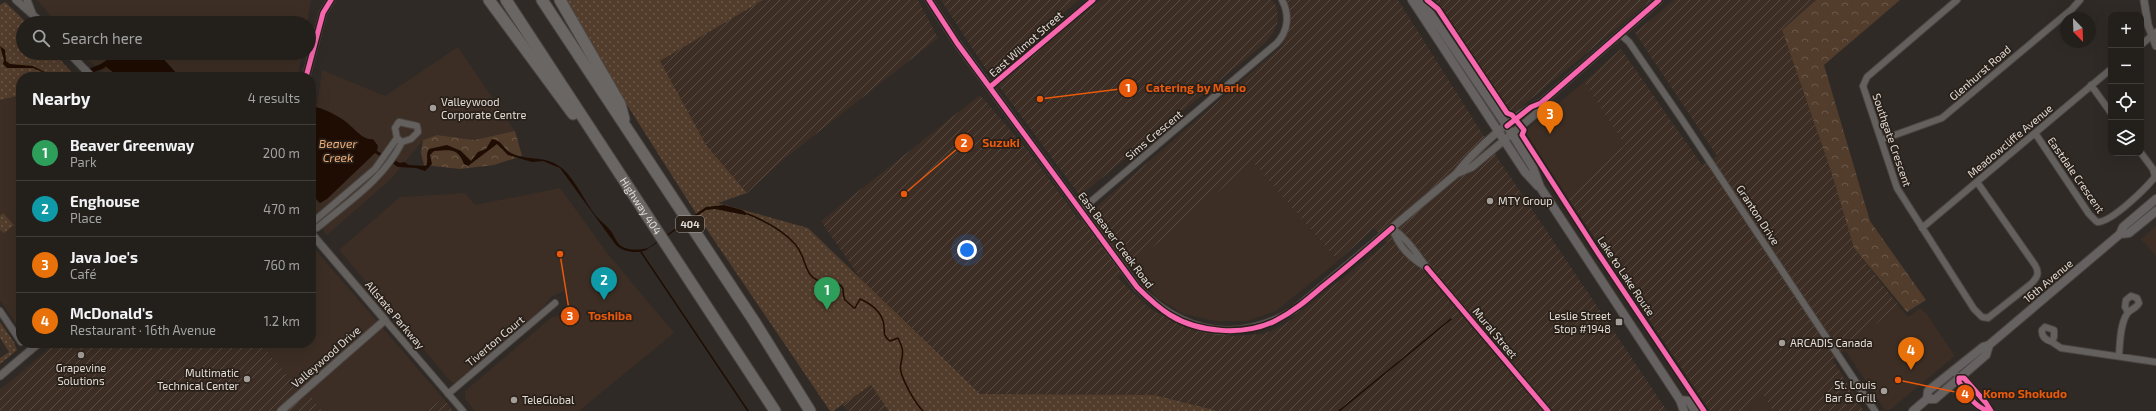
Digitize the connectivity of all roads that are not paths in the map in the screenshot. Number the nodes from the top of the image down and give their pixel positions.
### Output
1 (16, 0) edge
2 (27, 0) edge
3 (331, 0) edge
4 (489, 0) edge
5 (506, 0) edge
6 (542, 0) edge
7 (560, 0) edge
8 (929, 0) edge
9 (1093, 0) edge
10 (1282, 0) edge
11 (1412, 0) edge
12 (1420, 0) edge
13 (1659, 0) edge
14 (1957, 0) edge
15 (2080, 0) edge
16 (2144, 0) edge
17 (32, 13) junction
18 (35, 16) edge
19 (1620, 34) junction
20 (2154, 34) edge
21 (316, 39) edge
22 (2144, 42) edge
23 (2156, 46) edge
24 (76, 60) edge
25 (311, 60) edge
26 (2108, 71) edge
27 (87, 72) edge
28 (307, 72) edge
29 (2091, 85) junction
30 (990, 87) junction
31 (1541, 103) junction
32 (2108, 109) edge
33 (1507, 126) junction
34 (626, 127) junction
35 (1499, 132) junction
36 (2035, 133) junction
37 (1512, 134) junction
38 (1504, 140) junction
39 (1881, 140) junction
40 (2143, 156) edge
41 (1456, 174) junction
42 (623, 179) junction
43 (1977, 182) junction
44 (1540, 188) junction
45 (2156, 198) edge
46 (1081, 210) junction
47 (2156, 211) edge
48 (316, 219) edge
49 (316, 228) edge
50 (1392, 228) junction
51 (1922, 228) junction
52 (2120, 234) junction
53 (316, 239) edge
54 (555, 303) dead end
55 (0, 311) edge
56 (2128, 312) dead end
57 (385, 320) junction
58 (16, 335) edge
59 (2052, 342) dead end
60 (1989, 345) junction
61 (25, 348) edge
62 (33, 348) edge
63 (28, 352) junction
64 (2119, 355) junction
65 (2156, 362) edge
66 (1953, 370) junction
67 (0, 376) edge
68 (1959, 378) junction
69 (448, 394) junction
70 (1927, 399) junction
71 (1680, 400) junction
72 (281, 411) edge
73 (463, 411) edge
74 (775, 411) edge
75 (810, 411) edge
76 (1548, 411) edge
77 (1684, 411) edge
78 (1696, 411) edge
79 (1875, 411) edge
80 (1913, 411) edge
81 (1991, 411) edge

1 - 17 street
2 - 17 street
3 - 21 street
4 - 42 highway
5 - 42 highway, Highway 404 / 404
6 - 34 highway, 404
7 - 34 highway
8 - 30 street, East Beaver Creek Road
9 - 30 street, East Wilmot Street
10 - 46 street, Sims Crescent
11 - 35 main road
12 - 33 main road
13 - 19 street
14 - 39 street, Southgate Crescent
15 - 39 street, Glenhurst Road
16 - 20 street
17 - 18 street
19 - 31 street
19 - 79 street, Granton Drive
20 - 22 street
20 - 23 street
24 - 27 street
25 - 28 street
26 - 29 street, Meadowcliffe Avenue
29 - 32 street
29 - 36 street, Meadowcliffe Avenue
30 - 46 street, East Beaver Creek Road
31 - 33 street, East Beaver Creek Road
31 - 37 street, East Beaver Creek Road
33 - 35 street, East Beaver Creek Road
33 - 37 main road
34 - 75 highway, 404
35 - 38 main road
35 - 41 street, East Beaver Creek Road
36 - 40 street, Eastdale Crescent
36 - 43 street, Meadowcliffe Avenue
37 - 38 street, East Beaver Creek Road
37 - 44 main road
38 - 41 street, East Beaver Creek Road
38 - 44 main road
39 - 51 street, Southgate Crescent
41 - 50 street, East Beaver Creek Road
42 - 74 highway, Highway 404 / 404
43 - 51 street, Meadowcliffe Avenue
43 - 51 street, Southgate Crescent
44 - 71 main road
45 - 52 main road, 16th Avenue
46 - 50 street, East Beaver Creek Road
47 - 52 main road, 16th Avenue
48 - 49 street
50 - 76 street, Mural Street
52 - 60 main road, 16th Avenue
53 - 57 street, Allstate Parkway
54 - 69 street, Tiverton Court
55 - 58 street
56 - 64 street
57 - 69 street, Allstate Parkway
57 - 72 street, Valleywood Drive
59 - 64 street
60 - 66 main road, 16th Avenue
60 - 68 main road, 16th Avenue
61 - 63 street
62 - 63 street
63 - 67 street
64 - 65 street
66 - 68 street
66 - 70 main road, 16th Avenue
68 - 70 main road, 16th Avenue
68 - 81 street
68 - 81 street
69 - 73 street, Allstate Parkway
70 - 80 main road, 16th Avenue
71 - 77 main road
71 - 78 main road

